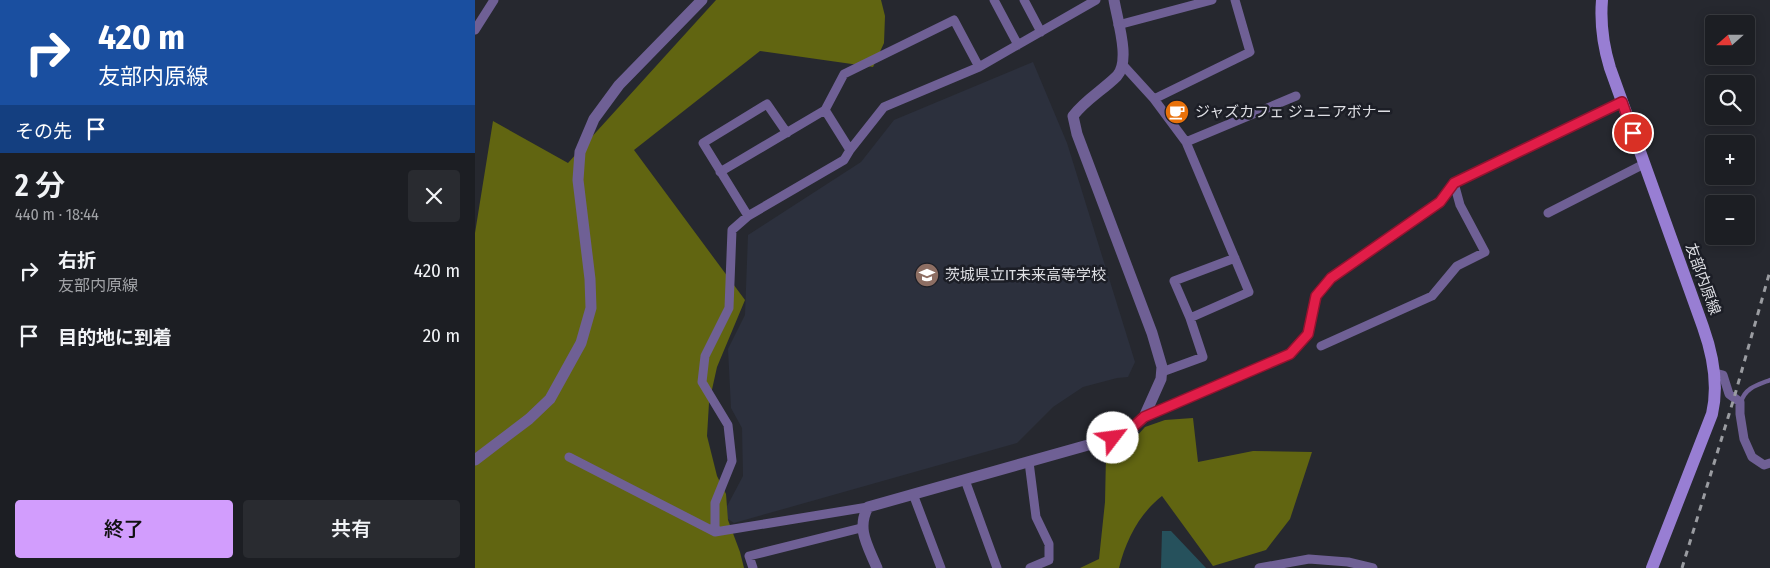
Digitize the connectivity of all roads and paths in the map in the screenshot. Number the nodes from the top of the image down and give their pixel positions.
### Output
1 (494, 0) edge
2 (702, 0) edge
3 (994, 0) edge
4 (1024, 0) edge
5 (1096, 0) edge
6 (1114, 0) edge
7 (1213, 0) edge
8 (1235, 0) edge
9 (1602, 0) edge
10 (1118, 25) junction
11 (475, 30) edge
12 (1041, 32) junction
13 (1018, 45) junction
14 (1123, 65) junction
15 (979, 67) junction
16 (1296, 96) dead end
17 (1154, 99) junction
18 (1622, 102) junction
19 (825, 110) junction
20 (787, 133) junction
21 (1186, 142) junction
22 (850, 150) junction
23 (1644, 164) junction
24 (720, 172) junction
25 (1454, 183) junction
26 (1548, 213) dead end
27 (748, 216) junction
28 (1235, 258) junction
29 (1190, 318) junction
30 (1321, 346) dead end
31 (1162, 372) junction
32 (1715, 373) junction
33 (1770, 380) edge
34 (1741, 402) junction
35 (1144, 417) junction
36 (569, 457) dead end
37 (475, 460) edge
38 (1029, 462) junction
39 (1770, 464) edge
40 (965, 480) junction
41 (913, 494) junction
42 (868, 507) junction
43 (861, 528) junction
44 (715, 532) junction
45 (753, 568) edge
46 (877, 568) edge
47 (941, 568) edge
48 (997, 568) edge
49 (1030, 568) edge
50 (1259, 568) edge
51 (1270, 568) edge
52 (1373, 568) edge
53 (1652, 568) edge

1 - 11 street
2 - 37 street
3 - 13 street
4 - 12 street
5 - 12 street
6 - 10 street
7 - 10 street
8 - 17 street
9 - 18 main road, 友部内原線
10 - 14 street
12 - 13 street
13 - 15 street
14 - 17 street
14 - 31 street
15 - 19 street
15 - 22 street
16 - 21 street
17 - 21 street
18 - 23 main road, 友部内原線
18 - 25 street
19 - 20 street
19 - 22 street
20 - 24 street
20 - 24 street
21 - 28 street
22 - 27 street
23 - 26 street
23 - 32 main road, 友部内原線
24 - 27 street
25 - 30 street
25 - 35 street
27 - 44 street
28 - 29 street
28 - 29 street
29 - 31 street
31 - 35 street
32 - 34 street
32 - 53 main road, 友部内原線
33 - 34 lane
34 - 39 street
35 - 38 street
36 - 44 street
38 - 40 street
38 - 49 street
40 - 41 street
40 - 48 street
41 - 42 street
41 - 47 street
42 - 43 street
42 - 44 street
43 - 45 street
43 - 46 street
50 - 51 street
51 - 52 street

